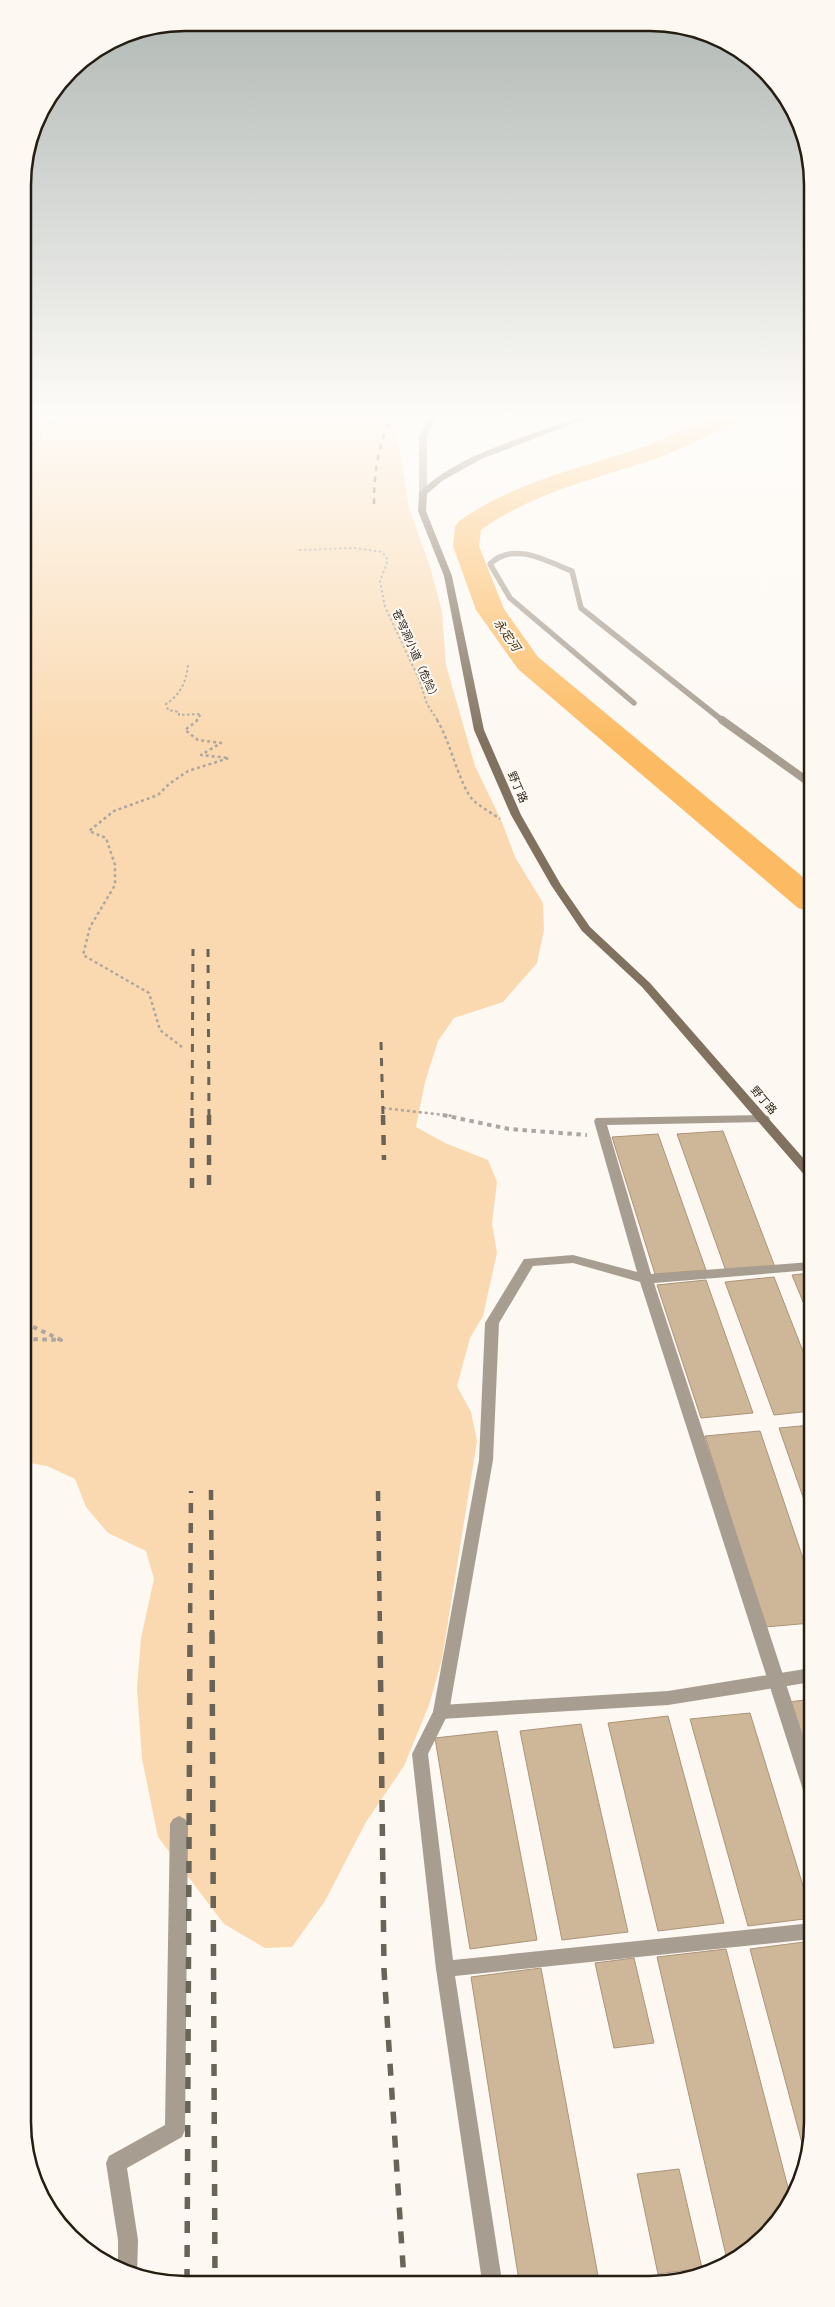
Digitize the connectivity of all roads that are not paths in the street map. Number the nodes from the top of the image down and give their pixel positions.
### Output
1 (428, 526) edge
2 (634, 703) dead end
3 (804, 778) edge
4 (764, 1119) junction
5 (803, 1166) edge
6 (803, 1267) edge
7 (646, 1279) junction
8 (803, 1676) edge
9 (776, 1681) junction
10 (442, 1712) junction
11 (803, 1763) edge
12 (179, 1824) dead end
13 (803, 1932) edge
14 (445, 1970) junction
15 (128, 2265) edge
16 (491, 2276) edge

1 - 4 main road, 野丁路
2 - 3 lane
4 - 5 main road, 野丁路
4 - 7 street
6 - 7 street
7 - 9 street
7 - 10 street
8 - 9 street
9 - 10 street
9 - 11 street
10 - 14 street
12 - 15 street
13 - 14 street
14 - 16 street

